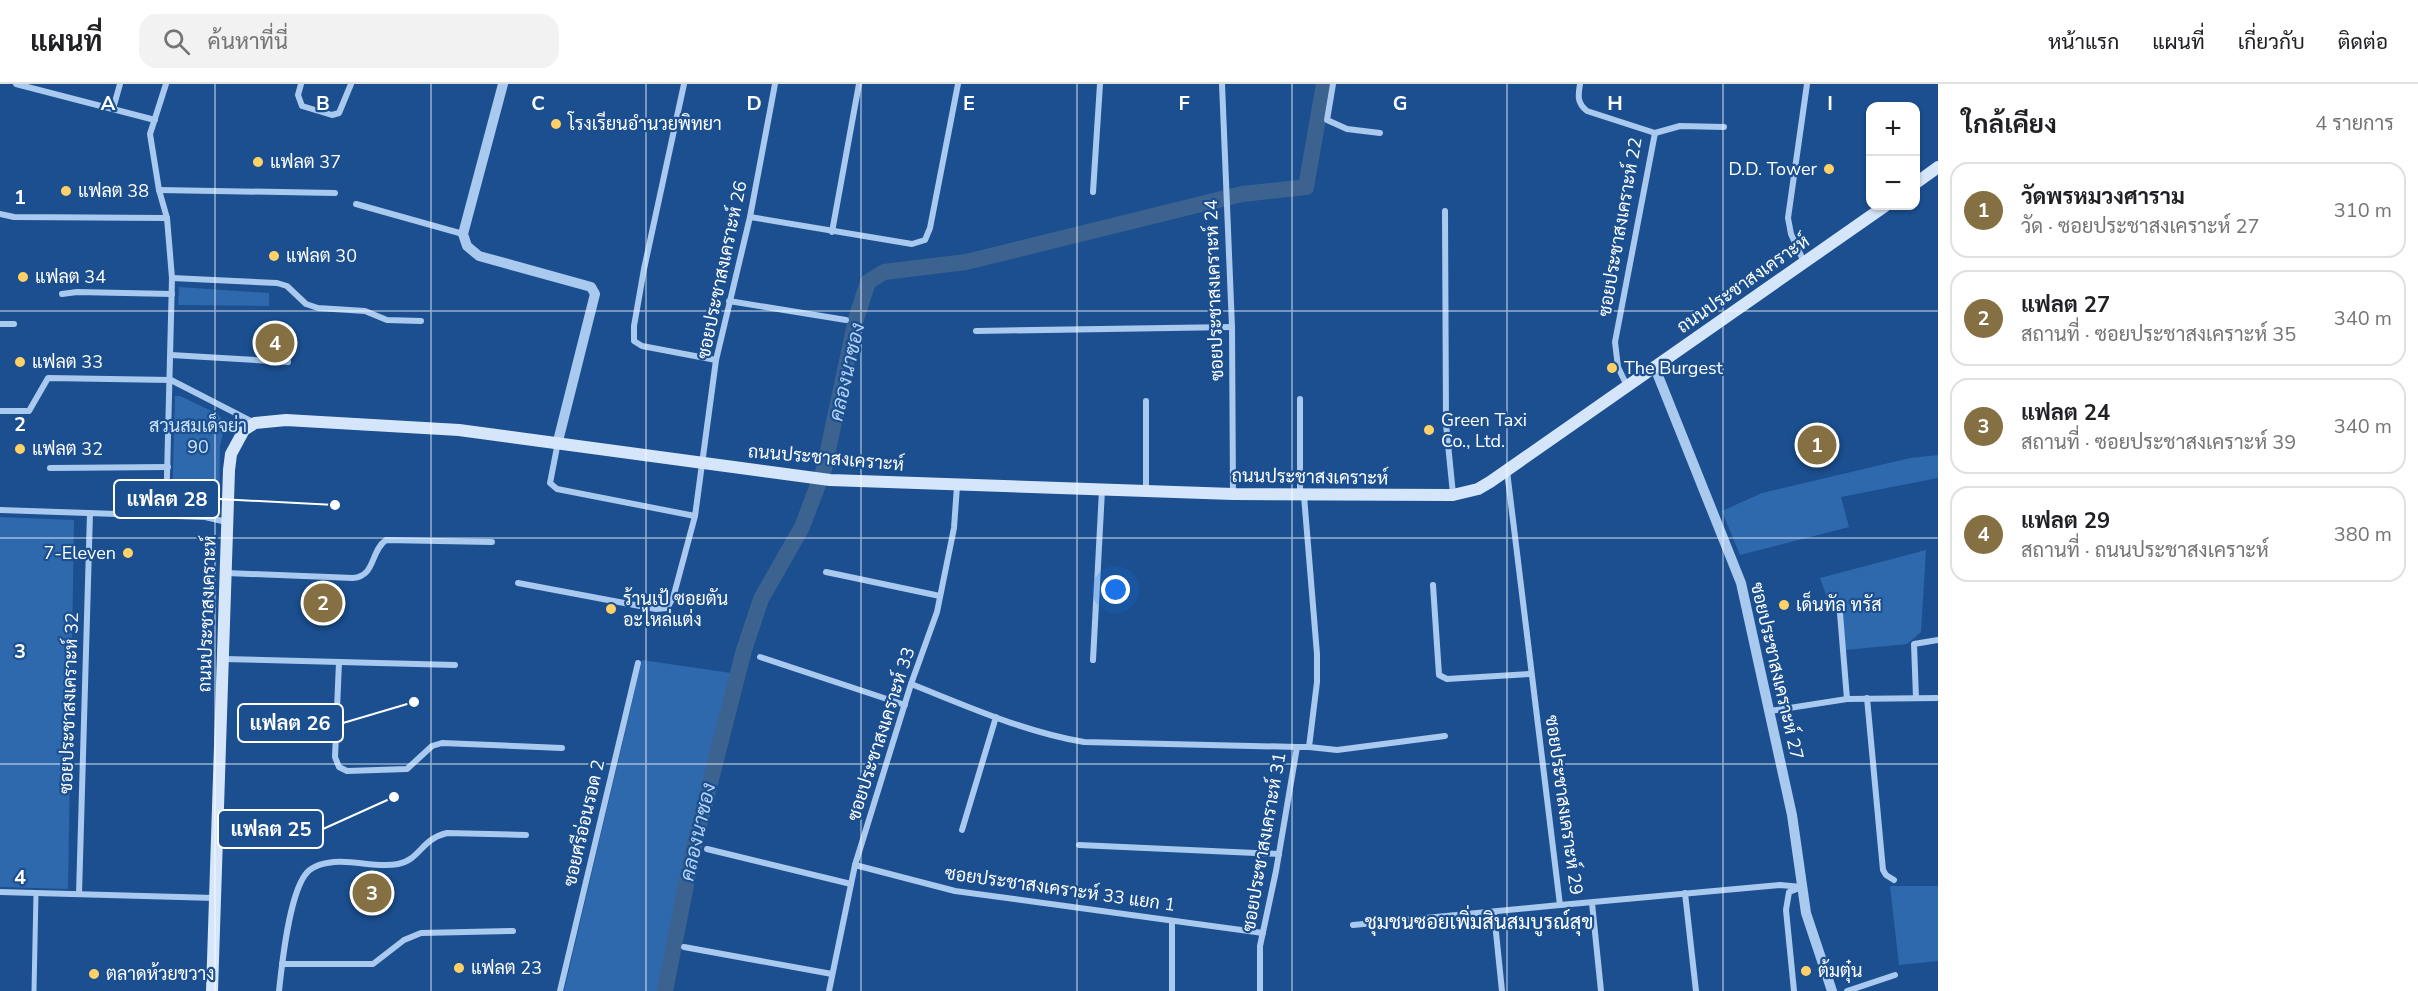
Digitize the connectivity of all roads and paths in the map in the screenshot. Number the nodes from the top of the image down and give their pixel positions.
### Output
1 (16, 84) edge
2 (120, 84) edge
3 (166, 84) edge
4 (301, 84) edge
5 (351, 84) edge
6 (503, 84) edge
7 (684, 84) edge
8 (775, 84) edge
9 (859, 84) edge
10 (958, 84) edge
11 (1100, 84) edge
12 (1222, 84) edge
13 (1333, 84) edge
14 (1580, 84) edge
15 (1807, 84) edge
16 (36, 86) edge
17 (112, 109) junction
18 (155, 120) junction
19 (1724, 127) dead end
20 (1655, 133) junction
21 (1380, 134) dead end
22 (1938, 168) edge
23 (1920, 180) edge
24 (159, 190) junction
25 (1093, 192) dead end
26 (335, 193) dead end
27 (356, 204) dead end
28 (1879, 210) edge
29 (1445, 211) dead end
30 (0, 214) edge
31 (750, 217) junction
32 (167, 218) junction
33 (832, 232) junction
34 (463, 234) junction
35 (1805, 262) junction
36 (172, 278) junction
37 (62, 294) dead end
38 (171, 294) junction
39 (729, 301) junction
40 (846, 320) dead end
41 (421, 321) dead end
42 (0, 324) edge
43 (14, 324) dead end
44 (1232, 327) junction
45 (976, 331) dead end
46 (171, 355) junction
47 (716, 360) junction
48 (288, 362) dead end
49 (1655, 368) junction
50 (171, 380) junction
51 (1627, 387) junction
52 (1300, 399) dead end
53 (1146, 401) dead end
54 (0, 411) edge
55 (255, 423) junction
56 (558, 441) junction
57 (701, 462) junction
58 (168, 466) junction
59 (50, 468) dead end
60 (1507, 471) junction
61 (957, 486) junction
62 (1102, 490) junction
63 (1146, 492) junction
64 (1233, 494) junction
65 (1453, 495) junction
66 (1302, 496) junction
67 (0, 510) edge
68 (90, 513) junction
69 (166, 515) junction
70 (695, 516) junction
71 (227, 523) junction
72 (492, 542) dead end
73 (826, 572) dead end
74 (226, 573) junction
75 (518, 583) dead end
76 (1433, 585) dead end
77 (940, 596) junction
78 (1839, 601) dead end
79 (1938, 640) edge
80 (760, 657) dead end
81 (224, 659) junction
82 (1093, 660) dead end
83 (339, 662) junction
84 (638, 663) dead end
85 (454, 665) dead end
86 (1530, 674) junction
87 (911, 684) junction
88 (1867, 698) junction
89 (1916, 698) junction
90 (1938, 698) edge
91 (1847, 699) junction
92 (905, 705) junction
93 (1770, 711) junction
94 (996, 717) junction
95 (1445, 736) dead end
96 (1296, 747) junction
97 (1309, 747) junction
98 (562, 748) dead end
99 (962, 830) dead end
100 (526, 835) dead end
101 (1079, 845) dead end
102 (706, 849) dead end
103 (1279, 854) junction
104 (855, 865) junction
105 (1894, 880) dead end
106 (851, 884) junction
107 (1802, 887) junction
108 (0, 892) edge
109 (36, 893) junction
110 (1685, 893) junction
111 (79, 894) junction
112 (215, 898) junction
113 (1592, 903) junction
114 (1560, 905) junction
115 (1494, 913) junction
116 (1172, 921) junction
117 (1353, 924) dead end
118 (513, 931) dead end
119 (1263, 933) junction
120 (684, 946) dead end
121 (282, 964) junction
122 (832, 974) junction
123 (1896, 975) dead end
124 (34, 991) edge
125 (212, 991) edge
126 (279, 991) edge
127 (560, 991) edge
128 (829, 991) edge
129 (1172, 991) edge
130 (1260, 991) edge
131 (1502, 991) edge
132 (1601, 991) edge
133 (1696, 991) edge
134 (1794, 991) edge
135 (1832, 991) edge
136 (1847, 991) edge

1 - 16 street
2 - 17 street
3 - 18 street
4 - 5 street
6 - 34 street
7 - 47 street
8 - 31 street, ซอยประชาสงเคราะห์ 26
9 - 33 street
10 - 33 street
11 - 25 street
12 - 44 street, ซอยประชาสงเคราะห์ 24
13 - 21 street
14 - 20 street, ซอยประชาสงเคราะห์ 22
15 - 35 street
16 - 17 street
17 - 18 street
18 - 24 street
19 - 20 street
20 - 51 street, ซอยประชาสงเคราะห์ 22
22 - 23 main road
24 - 26 street
24 - 32 street
27 - 34 street
28 - 35 main road, ถนนประชาสงเคราะห์
29 - 65 street
30 - 32 street
31 - 33 street
31 - 39 street, ซอยประชาสงเคราะห์ 26
32 - 36 street
34 - 56 street
35 - 49 main road, ถนนประชาสงเคราะห์
36 - 38 street
36 - 41 street
37 - 38 street
38 - 46 street
39 - 40 street
39 - 47 street, ซอยประชาสงเคราะห์ 26
42 - 43 street
44 - 45 street
44 - 64 street, ซอยประชาสงเคราะห์ 24
46 - 48 street
46 - 50 street
47 - 57 street, ซอยประชาสงเคราะห์ 26
49 - 51 main road, ถนนประชาสงเคราะห์
49 - 93 street, ซอยประชาสงเคราะห์ 27
50 - 54 street
50 - 55 street
50 - 58 street
51 - 60 main road, ถนนประชาสงเคราะห์
52 - 66 street, ซอยประชาสงเคราะห์ 31
53 - 63 street
55 - 56 main road, ถนนประชาสงเคราะห์
55 - 71 main road, ถนนประชาสงเคราะห์
56 - 57 main road, ถนนประชาสงเคราะห์
56 - 70 street
57 - 61 main road, ถนนประชาสงเคราะห์
57 - 70 street, ซอยประชาสงเคราะห์ 26
58 - 59 street
58 - 69 street
60 - 65 main road, ถนนประชาสงเคราะห์
60 - 86 street, ซอยประชาสงเคราะห์ 29
61 - 62 main road, ถนนประชาสงเคราะห์
61 - 77 street, ซอยประชาสงเคราะห์ 33
62 - 63 main road, ถนนประชาสงเคราะห์
62 - 82 street
63 - 64 main road, ถนนประชาสงเคราะห์
64 - 66 main road, ถนนประชาสงเคราะห์
65 - 66 main road, ถนนประชาสงเคราะห์
66 - 97 street, ซอยประชาสงเคราะห์ 31
67 - 68 street
68 - 69 street
68 - 111 street, ซอยประชาสงเคราะห์ 32
69 - 71 street
70 - 75 street, ซอยประชาสงเคราะห์ 26
71 - 74 main road, ถนนประชาสงเคราะห์
72 - 74 street
73 - 77 street
74 - 81 main road, ถนนประชาสงเคราะห์
76 - 86 street
77 - 87 street, ซอยประชาสงเคราะห์ 33
78 - 91 street
79 - 89 street
80 - 92 street
81 - 83 street
81 - 112 main road, ถนนประชาสงเคราะห์
83 - 85 street
83 - 98 street
84 - 127 street, ซอยศรีอ่อนรอด 2
86 - 114 street, ซอยประชาสงเคราะห์ 29
87 - 92 street, ซอยประชาสงเคราะห์ 33
87 - 94 street
88 - 89 street
88 - 91 street
88 - 105 street
89 - 90 street
91 - 93 street
92 - 104 street, ซอยประชาสงเคราะห์ 33
93 - 107 street, ซอยประชาสงเคราะห์ 27
94 - 96 street
94 - 99 street
95 - 97 street
96 - 97 street, ซอยประชาสงเคราะห์ 31
96 - 103 street, ซอยประชาสงเคราะห์ 31
100 - 121 street
101 - 103 street
102 - 106 street
103 - 119 street, ซอยประชาสงเคราะห์ 31
104 - 106 street, ซอยประชาสงเคราะห์ 33
104 - 116 street, ซอยประชาสงเคราะห์ 33 แยก 1
106 - 122 street, ซอยประชาสงเคราะห์ 33
107 - 110 street, ซอยประชาสงเคราะห์ 29
107 - 134 street
107 - 135 street, ซอยประชาสงเคราะห์ 27
108 - 109 street
109 - 111 street
109 - 124 street
110 - 113 street, ซอยประชาสงเคราะห์ 29
110 - 133 street
111 - 112 street
112 - 125 main road, ถนนประชาสงเคราะห์
113 - 114 street, ซอยประชาสงเคราะห์ 29
113 - 132 street
114 - 115 street
115 - 117 street
115 - 131 street
116 - 119 street, ซอยประชาสงเคราะห์ 33 แยก 1
116 - 129 street
118 - 121 street
119 - 130 street, ซอยประชาสงเคราะห์ 31
120 - 122 street
121 - 126 street
122 - 128 street, ซอยประชาสงเคราะห์ 33
123 - 136 street

